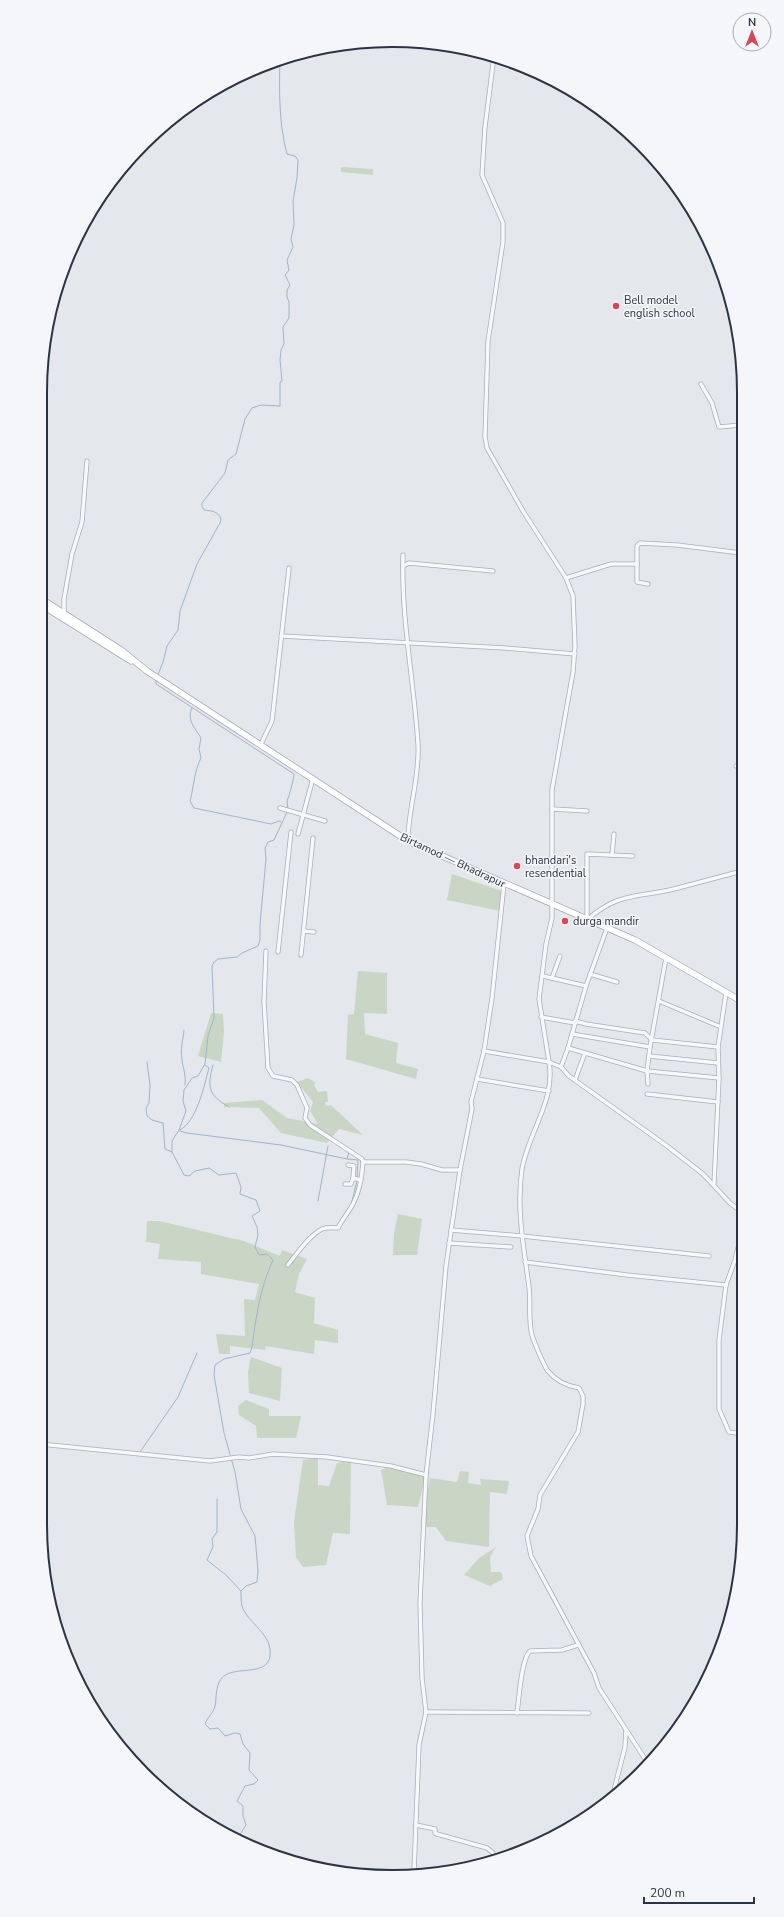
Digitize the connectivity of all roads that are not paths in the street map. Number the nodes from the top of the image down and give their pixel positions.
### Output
1 (493, 62) edge
2 (702, 384) dead end
3 (737, 425) edge
4 (87, 461) dead end
5 (737, 552) edge
6 (403, 555) dead end
7 (637, 564) junction
8 (402, 566) junction
9 (289, 568) dead end
10 (493, 571) dead end
11 (566, 578) junction
12 (648, 584) dead end
13 (47, 602) edge
14 (47, 608) edge
15 (64, 612) junction
16 (281, 636) junction
17 (407, 644) junction
18 (575, 654) junction
19 (138, 664) junction
20 (261, 744) junction
21 (313, 778) junction
22 (280, 808) dead end
23 (552, 809) junction
24 (587, 811) dead end
25 (303, 815) junction
26 (325, 821) dead end
27 (291, 832) dead end
28 (298, 834) dead end
29 (614, 834) dead end
30 (313, 838) dead end
31 (408, 841) junction
32 (612, 855) junction
33 (633, 856) dead end
34 (737, 872) edge
35 (504, 884) junction
36 (553, 905) junction
37 (587, 920) junction
38 (607, 928) junction
39 (304, 931) junction
40 (314, 932) dead end
41 (266, 951) dead end
42 (278, 952) dead end
43 (301, 955) dead end
44 (560, 956) dead end
45 (666, 958) junction
46 (590, 974) junction
47 (543, 976) junction
48 (552, 978) junction
49 (617, 982) dead end
50 (586, 986) junction
51 (726, 993) junction
52 (737, 999) edge
53 (659, 1002) junction
54 (541, 1016) junction
55 (575, 1022) junction
56 (721, 1027) junction
57 (572, 1034) junction
58 (652, 1040) junction
59 (650, 1047) junction
60 (718, 1047) junction
61 (568, 1048) junction
62 (484, 1051) junction
63 (585, 1053) junction
64 (649, 1056) junction
65 (549, 1062) junction
66 (718, 1063) junction
67 (561, 1067) junction
68 (647, 1071) junction
69 (477, 1078) junction
70 (719, 1078) junction
71 (575, 1080) junction
72 (648, 1084) dead end
73 (549, 1091) junction
74 (647, 1094) dead end
75 (718, 1102) junction
76 (363, 1162) junction
77 (348, 1165) dead end
78 (460, 1170) junction
79 (353, 1178) junction
80 (361, 1180) junction
81 (345, 1184) dead end
82 (714, 1184) junction
83 (737, 1208) edge
84 (451, 1230) junction
85 (522, 1236) junction
86 (449, 1243) junction
87 (511, 1247) dead end
88 (737, 1252) edge
89 (709, 1256) dead end
90 (524, 1262) junction
91 (288, 1265) dead end
92 (726, 1285) junction
93 (737, 1433) edge
94 (47, 1445) edge
95 (426, 1475) junction
96 (578, 1645) junction
97 (426, 1712) junction
98 (517, 1713) junction
99 (588, 1713) dead end
100 (626, 1729) junction
101 (645, 1759) edge
102 (613, 1789) edge
103 (416, 1825) junction
104 (493, 1853) dead end
105 (414, 1869) edge

1 - 11 street
2 - 3 street
4 - 15 street
5 - 7 street
6 - 8 street
7 - 11 street
7 - 12 street
8 - 10 street
8 - 17 street
9 - 16 street
11 - 18 street
13 - 15 main road, Birtamod — Bhadrapur
14 - 19 main road, Birtamod — Bhadrapur
15 - 19 main road, Birtamod — Bhadrapur
16 - 17 street
16 - 20 street
17 - 18 street
17 - 31 street
18 - 23 street
19 - 20 main road, Birtamod — Bhadrapur
20 - 21 main road, Birtamod — Bhadrapur
21 - 25 street
21 - 31 main road, Birtamod — Bhadrapur
22 - 25 street
23 - 24 street
23 - 36 street
25 - 26 street
25 - 28 street
27 - 42 street
29 - 32 street
30 - 39 street
31 - 35 main road, Birtamod — Bhadrapur
32 - 33 street
32 - 37 street
34 - 37 street
35 - 36 main road, Birtamod — Bhadrapur
35 - 62 street
36 - 37 main road, Birtamod — Bhadrapur
36 - 47 street
37 - 38 main road, Birtamod — Bhadrapur
38 - 45 main road, Birtamod — Bhadrapur
38 - 46 street
39 - 40 street
39 - 43 street
41 - 76 street
44 - 48 street
45 - 51 main road, Birtamod — Bhadrapur
45 - 53 street
46 - 49 street
46 - 50 street
47 - 48 street
47 - 54 street
48 - 50 street
50 - 55 street
51 - 52 main road, Birtamod — Bhadrapur
51 - 56 street
53 - 56 street
53 - 58 street
54 - 55 street
54 - 65 street
55 - 57 street
55 - 58 street
56 - 60 street
57 - 59 street
57 - 61 street
58 - 59 street
58 - 60 street
59 - 64 street
60 - 66 street
61 - 63 street
61 - 67 street
62 - 65 street
62 - 69 street
63 - 68 street
63 - 71 street
64 - 66 street
64 - 68 street
65 - 67 street
65 - 73 street
66 - 70 street
67 - 71 street
68 - 70 street
68 - 72 street
69 - 73 street
69 - 78 street
70 - 75 street
71 - 82 street
73 - 85 street
74 - 75 street
75 - 82 street
76 - 78 street
76 - 80 street
77 - 79 street
78 - 84 street
79 - 80 street
79 - 81 street
80 - 91 street
82 - 83 street
84 - 85 street
84 - 86 street
85 - 89 street
85 - 90 street
86 - 87 street
86 - 95 street
88 - 92 street
90 - 92 street
90 - 96 street
92 - 93 street
94 - 95 street
95 - 97 street
96 - 98 street
96 - 100 street
97 - 98 street
97 - 103 street
98 - 99 street
100 - 101 street
100 - 102 street
103 - 104 street
103 - 105 street

